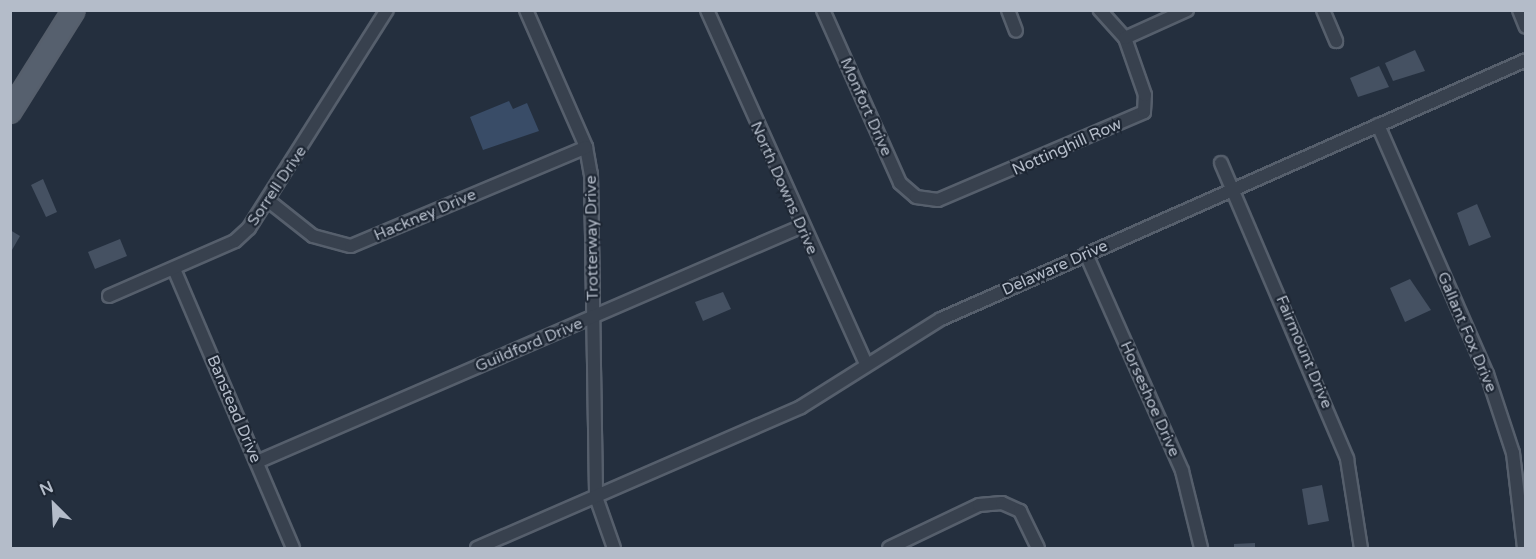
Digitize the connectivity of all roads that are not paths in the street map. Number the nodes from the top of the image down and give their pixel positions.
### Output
1 (74, 10) edge
2 (387, 10) edge
3 (526, 10) edge
4 (707, 10) edge
5 (823, 10) edge
6 (1008, 10) edge
7 (1100, 10) edge
8 (1187, 10) edge
9 (1323, 10) edge
10 (1519, 10) edge
11 (1526, 27) edge
12 (1016, 31) dead end
13 (1125, 38) junction
14 (1336, 41) dead end
15 (1526, 60) edge
16 (13, 101) edge
17 (1378, 125) junction
18 (586, 147) junction
19 (1221, 162) dead end
20 (1233, 190) junction
21 (916, 197) joint
22 (270, 202) junction
23 (800, 227) junction
24 (1086, 254) junction
25 (174, 269) junction
26 (108, 296) dead end
27 (594, 317) junction
28 (866, 363) junction
29 (257, 462) junction
30 (596, 497) junction
31 (293, 549) edge
32 (477, 549) edge
33 (614, 549) edge
34 (889, 549) edge
35 (1038, 549) edge
36 (1201, 549) edge
37 (1361, 549) edge
38 (1524, 549) edge

1 - 16 main road
2 - 22 street, Sorrell Drive
3 - 18 street, Trotterway Drive
4 - 23 street, North Downs Drive
5 - 21 street, Monfort Drive
6 - 12 street
7 - 13 street, Nottinghill Row
8 - 13 street
9 - 14 street
10 - 11 street
13 - 21 street, Nottinghill Row
15 - 17 street, Delaware Drive
17 - 20 street, Delaware Drive
17 - 38 street, Gallant Fox Drive
18 - 22 street, Hackney Drive
18 - 27 street, Trotterway Drive
19 - 20 street, Fairmount Drive
20 - 24 street, Delaware Drive
20 - 37 street, Fairmount Drive
22 - 25 street, Sorrell Drive
23 - 27 street, Guildford Drive
23 - 28 street, North Downs Drive
24 - 28 street, Delaware Drive
24 - 36 street, Horseshoe Drive
25 - 26 street, Sorrell Drive
25 - 29 street, Banstead Drive
27 - 29 street, Guildford Drive
27 - 30 street, Trotterway Drive
28 - 30 street, Delaware Drive
29 - 31 street, Banstead Drive
30 - 32 street, Delaware Drive
30 - 33 street, Trotterway Drive
34 - 35 street

